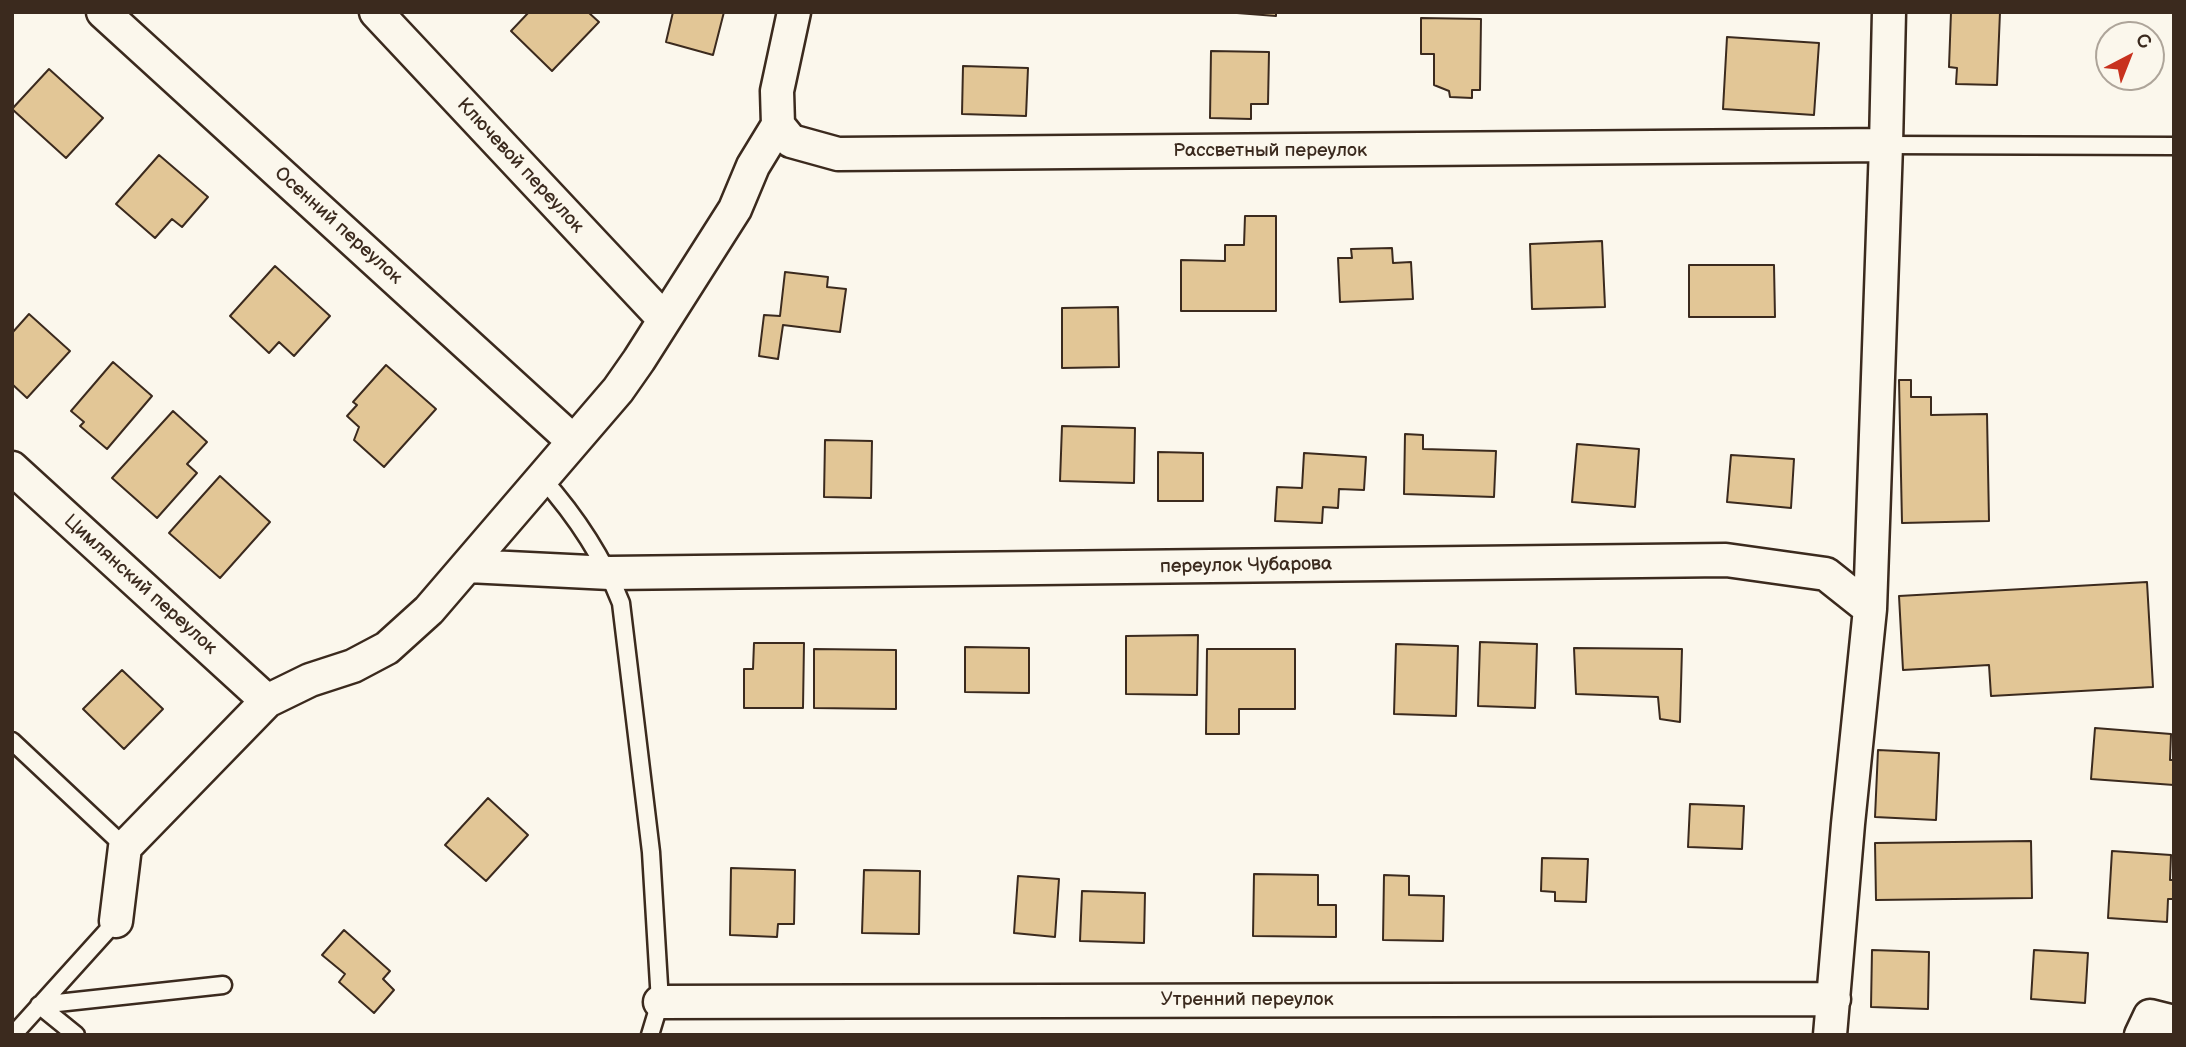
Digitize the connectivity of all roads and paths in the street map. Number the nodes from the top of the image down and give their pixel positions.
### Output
1 (103, 12) edge
2 (376, 12) edge
3 (794, 12) edge
4 (1889, 12) edge
5 (778, 125) junction
6 (1886, 145) junction
7 (2174, 146) edge
8 (664, 319) junction
9 (573, 441) junction
10 (12, 468) edge
11 (542, 478) junction
12 (468, 566) junction
13 (610, 573) junction
14 (1870, 609) junction
15 (267, 701) junction
16 (12, 741) edge
17 (125, 846) junction
18 (116, 921) joint
19 (223, 985) dead end
20 (1834, 999) junction
21 (660, 1002) junction
22 (38, 1005) junction
23 (2174, 1022) edge
24 (13, 1035) edge
25 (76, 1035) edge
26 (650, 1035) edge
27 (1830, 1035) edge
28 (2141, 1035) edge

1 - 9 street, Осенний переулок
2 - 8 street, Ключевой переулок
3 - 5 street
4 - 6 street
5 - 6 street, Рассветный переулок
5 - 8 street
6 - 7 lane
6 - 14 street
8 - 9 street
9 - 11 street
10 - 15 street, Цимлянский переулок
11 - 12 street
11 - 13 lane
12 - 13 street
12 - 15 street
13 - 14 street, переулок Чубарова
13 - 21 lane
14 - 20 street
15 - 17 street
16 - 17 lane
17 - 18 street
18 - 22 lane
19 - 22 lane
20 - 21 street, Утренний переулок
20 - 27 street
21 - 26 lane
22 - 24 lane
22 - 25 lane
23 - 28 street

